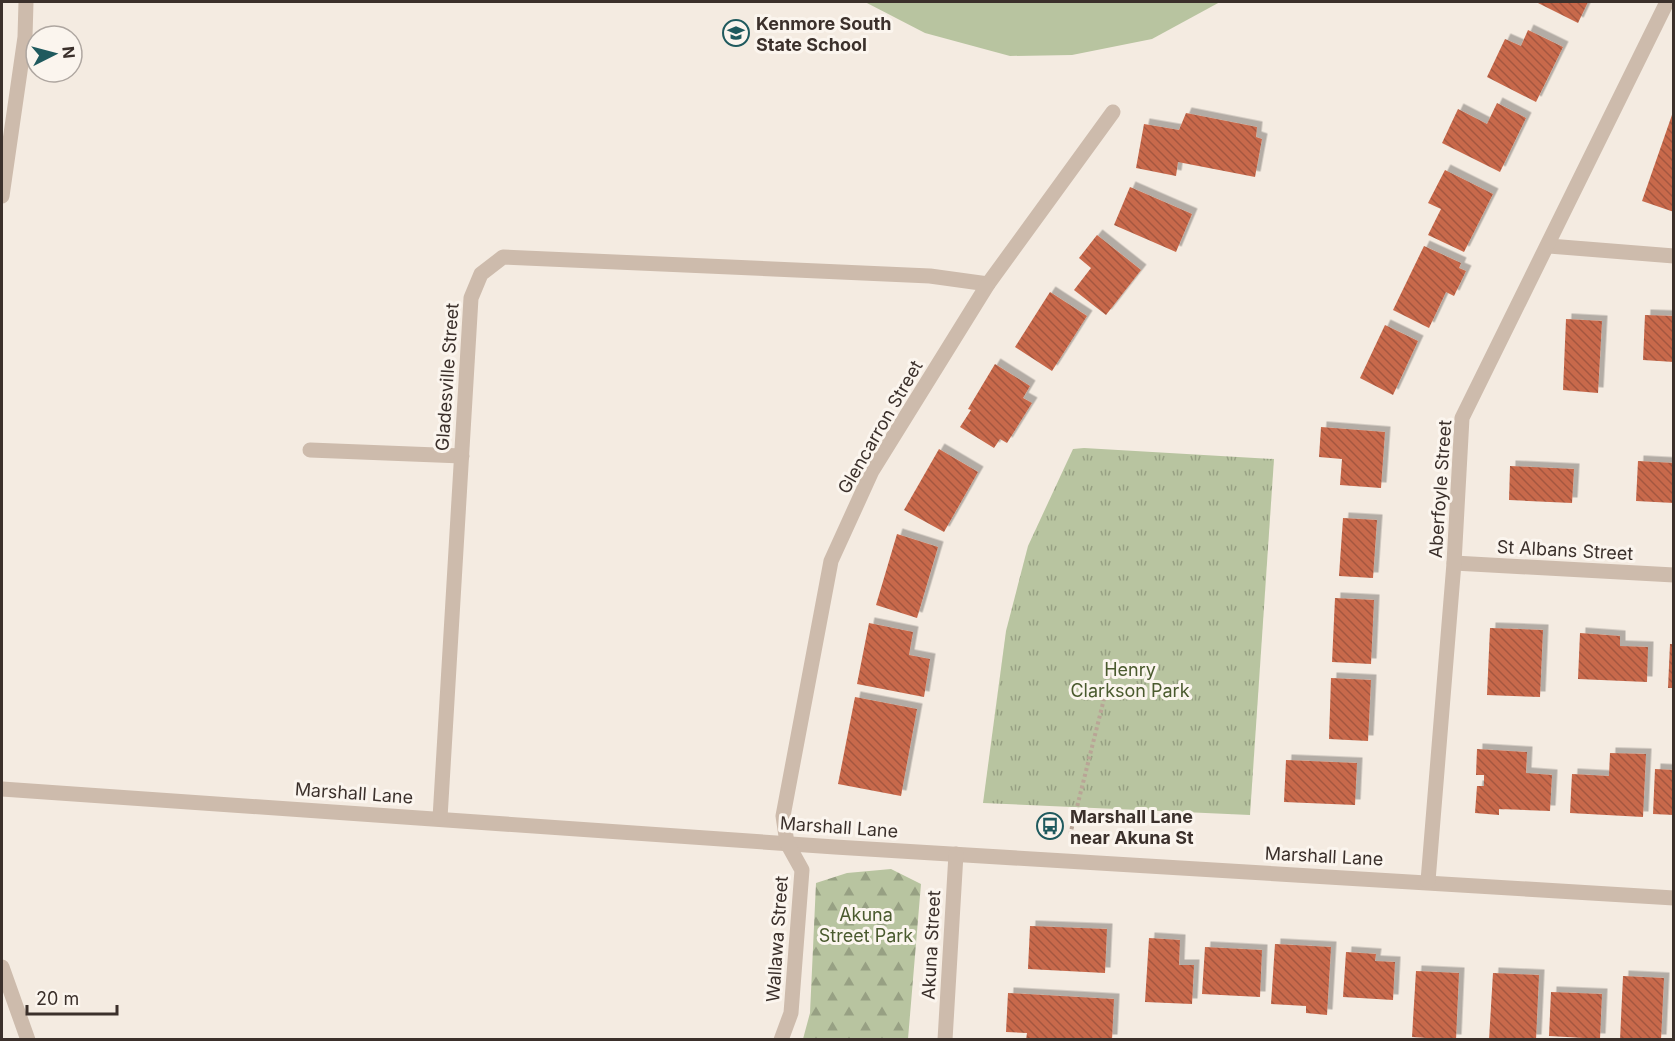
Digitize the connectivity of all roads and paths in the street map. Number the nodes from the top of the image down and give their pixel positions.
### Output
1 (26, 2) edge
2 (1667, 2) edge
3 (1113, 112) dead end
4 (2, 196) edge
5 (1549, 246) junction
6 (1674, 256) edge
7 (988, 284) junction
8 (310, 450) dead end
9 (462, 456) junction
10 (1454, 563) junction
11 (1674, 575) edge
12 (1110, 675) dead end
13 (2, 789) edge
14 (440, 818) junction
15 (1070, 835) dead end
16 (787, 843) junction
17 (956, 854) junction
18 (1428, 881) junction
19 (1674, 898) edge
20 (2, 966) edge
21 (28, 1040) edge
22 (781, 1040) edge
23 (945, 1040) edge

1 - 4 street
2 - 5 street, Aberfoyle Street
3 - 7 street, Glencarron Street
5 - 6 street
5 - 10 street, Aberfoyle Street
7 - 9 street, Gladesville Street
7 - 16 street, Glencarron Street
8 - 9 street
9 - 14 street, Gladesville Street
10 - 11 street, St Albans Street
10 - 18 street, Aberfoyle Street
12 - 15 path
13 - 14 street, Marshall Lane
14 - 16 street, Marshall Lane
16 - 17 street, Marshall Lane
16 - 22 street, Wallawa Street
17 - 18 street, Marshall Lane
17 - 23 street, Akuna Street
18 - 19 street, Marshall Lane
20 - 21 street

